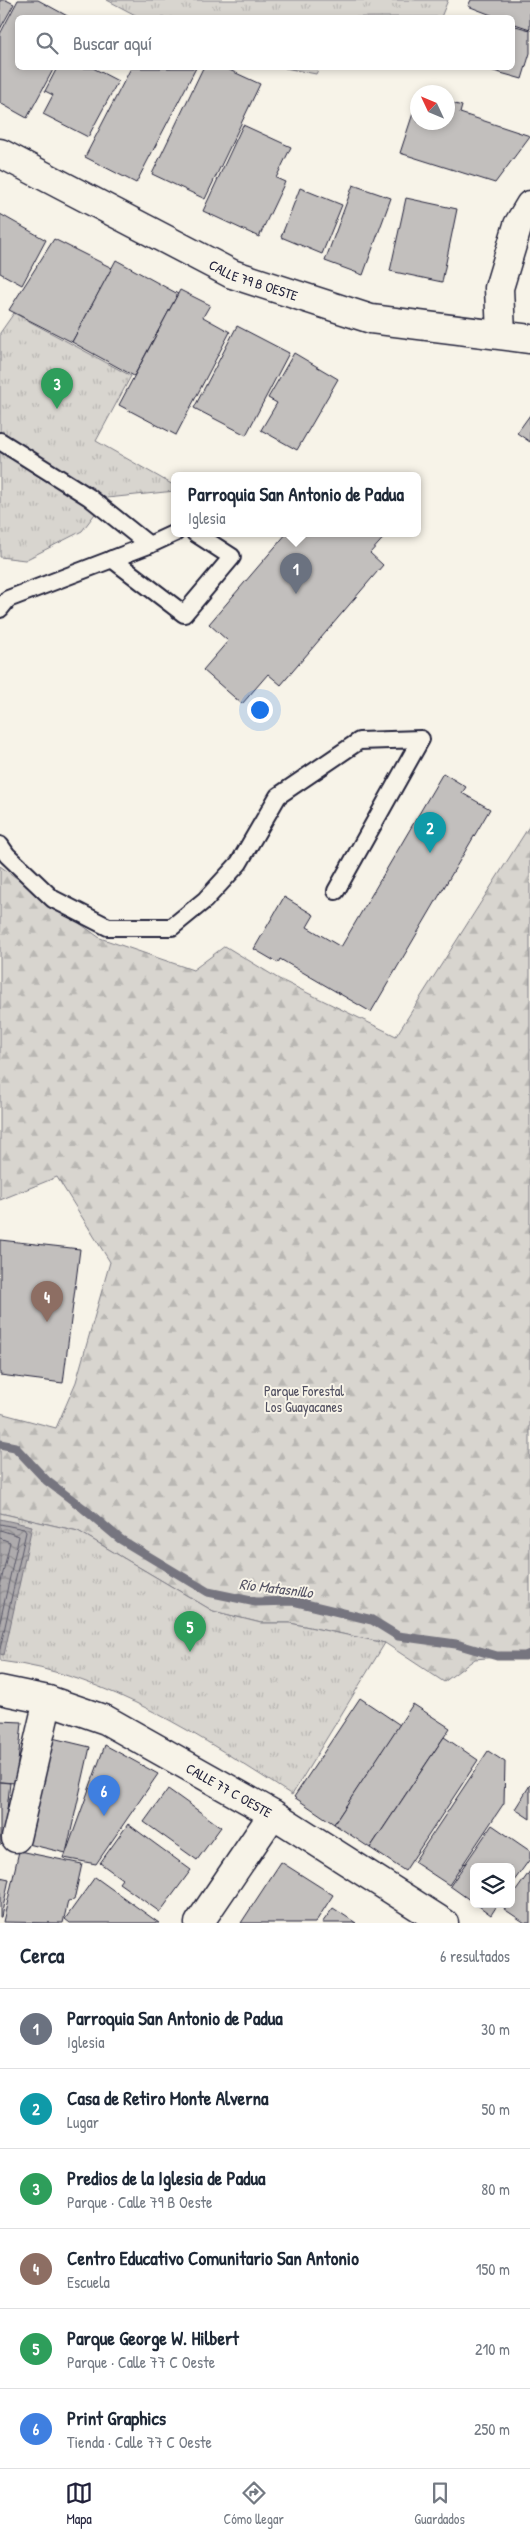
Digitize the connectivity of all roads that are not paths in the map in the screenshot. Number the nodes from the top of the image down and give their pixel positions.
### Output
1 (0, 153) edge
2 (530, 205) edge
3 (501, 334) junction
4 (530, 339) edge
5 (0, 441) edge
6 (171, 535) edge
7 (201, 537) edge
8 (149, 545) junction
9 (112, 559) junction
10 (0, 609) edge
11 (0, 845) edge
12 (336, 892) dead end
13 (0, 1690) edge
14 (48, 1700) junction
15 (273, 1814) junction
16 (16, 1838) dead end
17 (199, 1923) edge
18 (444, 1923) edge

1 - 3 street, CALLE 79 B OESTE
2 - 3 street
3 - 4 street, CALLE 79 B OESTE
5 - 8 lane
6 - 8 lane
7 - 9 lane
8 - 9 lane
9 - 10 lane
11 - 12 lane
13 - 14 street, CALLE 77 C OESTE
14 - 15 street, CALLE 77 C OESTE
14 - 16 street
15 - 17 street
15 - 18 street, CALLE 77 C OESTE

